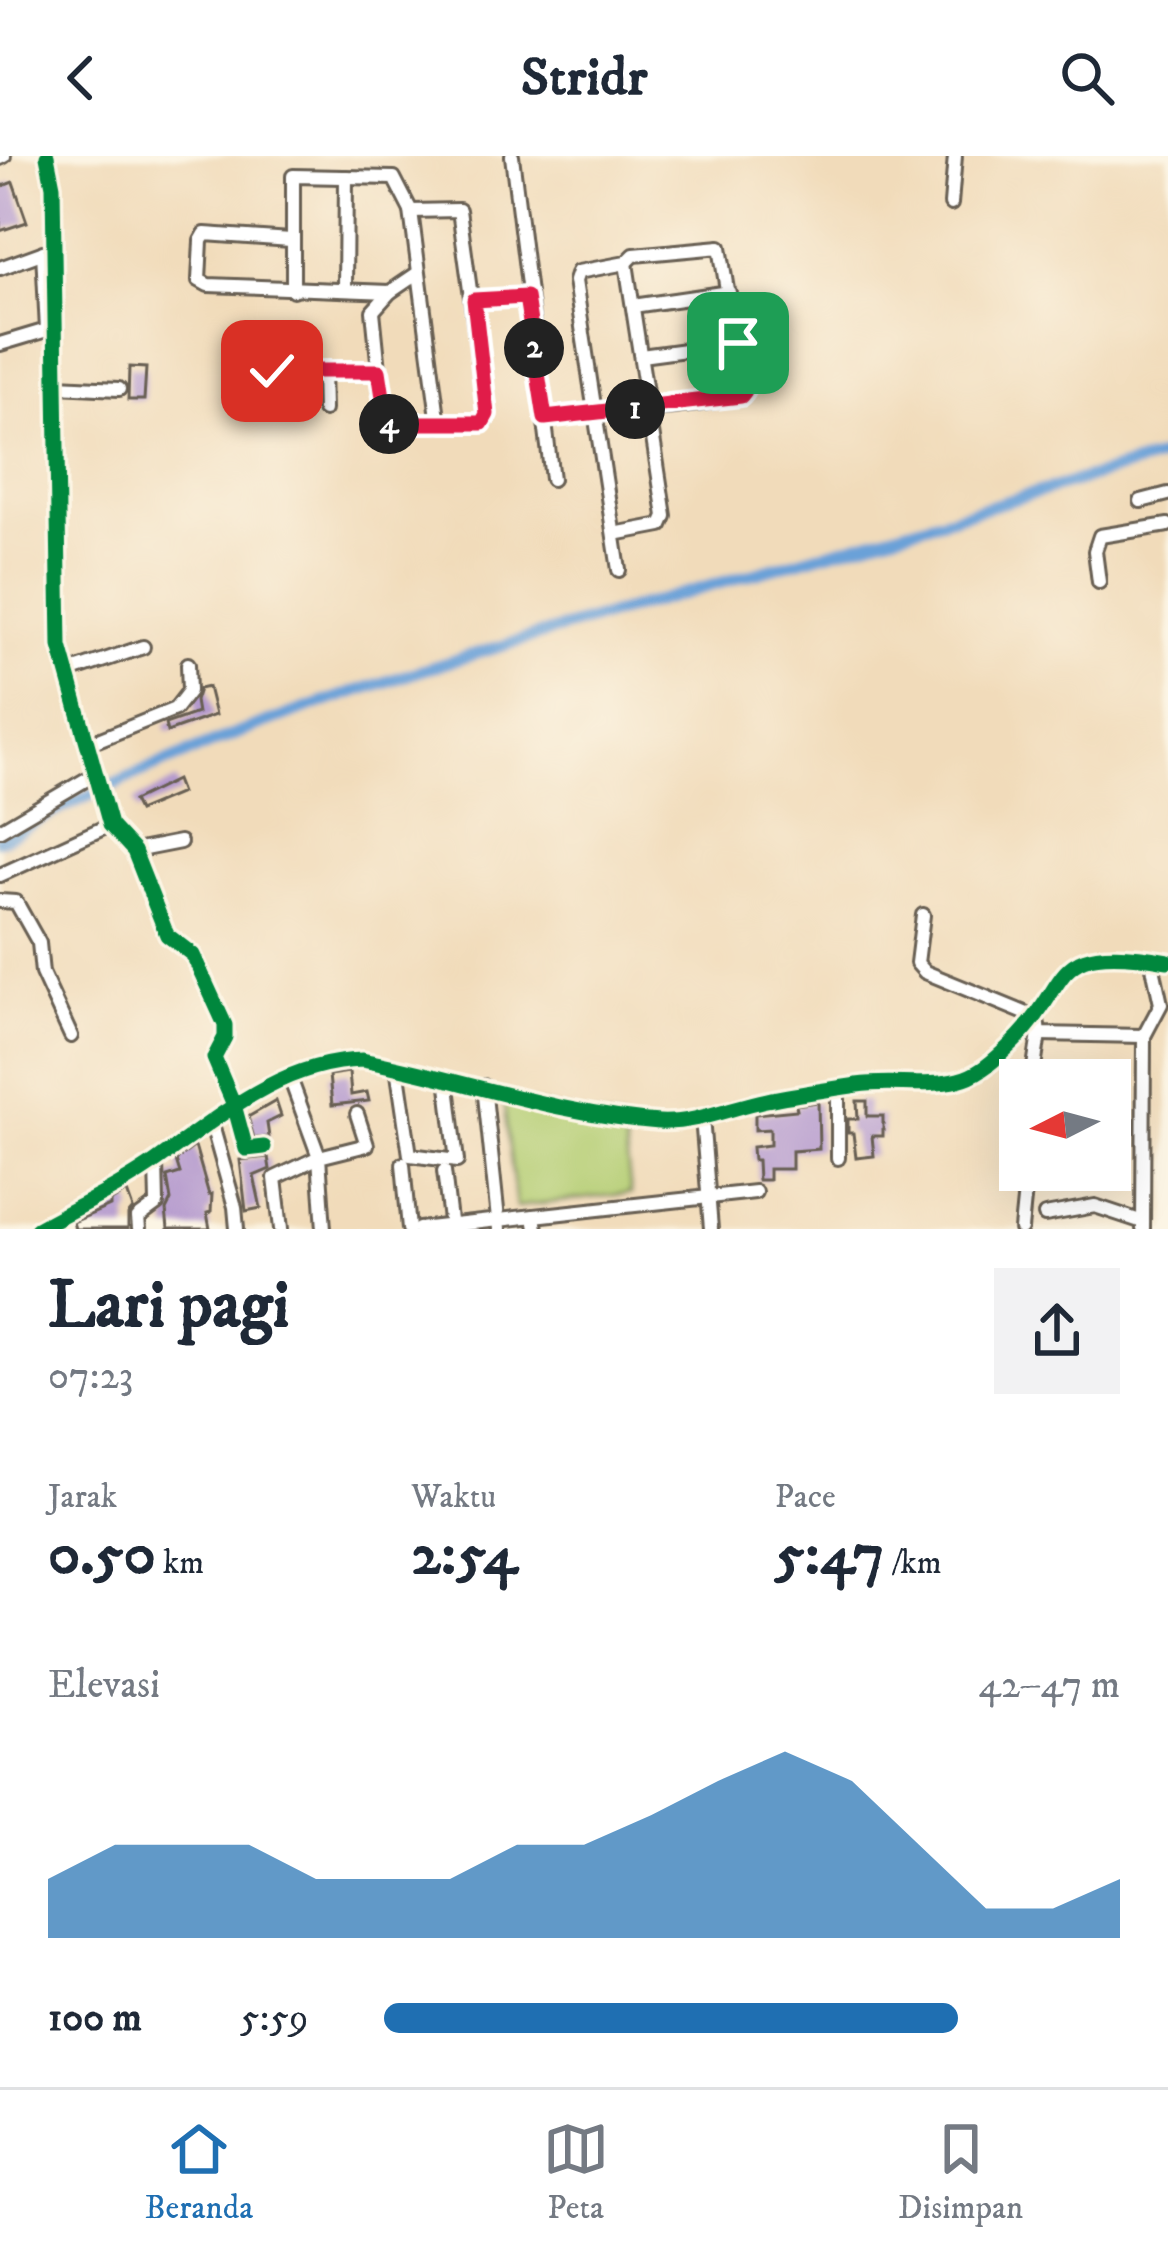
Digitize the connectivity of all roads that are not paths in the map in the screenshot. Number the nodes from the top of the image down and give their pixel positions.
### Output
1 (47, 156) edge
2 (512, 156) edge
3 (955, 156) edge
4 (346, 176) junction
5 (951, 204) dead end
6 (411, 211) junction
7 (291, 240) junction
8 (49, 250) junction
9 (626, 262) junction
10 (0, 268) edge
11 (418, 273) junction
12 (293, 290) junction
13 (345, 290) junction
14 (390, 292) junction
15 (729, 292) junction
16 (526, 297) junction
17 (474, 300) junction
18 (633, 306) junction
19 (738, 343) junction
20 (0, 344) edge
21 (641, 356) junction
22 (323, 370) junction
23 (379, 371) junction
24 (57, 386) junction
25 (119, 389) dead end
26 (648, 408) junction
27 (324, 410) dead end
28 (267, 411) dead end
29 (597, 412) junction
30 (545, 418) junction
31 (439, 424) junction
32 (551, 478) dead end
33 (1168, 494) edge
34 (1141, 501) dead end
35 (1168, 525) edge
36 (614, 534) junction
37 (619, 570) dead end
38 (1099, 582) dead end
39 (143, 647) dead end
40 (188, 664) dead end
41 (66, 673) junction
42 (88, 744) junction
43 (97, 776) junction
44 (109, 820) junction
45 (0, 830) edge
46 (180, 842) dead end
47 (134, 851) junction
48 (0, 875) edge
49 (0, 901) edge
50 (922, 915) dead end
51 (1151, 958) junction
52 (1168, 962) edge
53 (1037, 1018) junction
54 (1040, 1034) junction
55 (71, 1036) dead end
56 (1144, 1036) junction
57 (1036, 1059) edge
58 (397, 1067) junction
59 (289, 1075) junction
60 (447, 1078) junction
61 (484, 1087) junction
62 (838, 1089) junction
63 (235, 1106) junction
64 (357, 1114) dead end
65 (702, 1117) junction
66 (212, 1125) junction
67 (264, 1147) dead end
68 (320, 1157) junction
69 (838, 1157) dead end
70 (156, 1162) junction
71 (403, 1164) dead end
72 (444, 1171) dead end
73 (1025, 1191) edge
74 (755, 1192) dead end
75 (708, 1196) junction
76 (1046, 1215) dead end
77 (535, 1222) edge
78 (499, 1224) edge
79 (1143, 1225) edge
80 (451, 1227) edge
81 (37, 1229) edge
82 (140, 1229) edge
83 (237, 1229) edge
84 (281, 1229) edge
85 (324, 1229) edge
86 (409, 1229) edge
87 (419, 1229) edge
88 (711, 1229) edge
89 (1021, 1229) edge

1 - 8 street
2 - 16 street
3 - 5 street
4 - 6 street
4 - 7 street
4 - 13 street
6 - 11 street
6 - 17 street
7 - 12 street
7 - 12 street
8 - 10 street
8 - 20 street
8 - 24 street
9 - 15 street
9 - 18 street
9 - 29 street
11 - 14 street
11 - 31 street
12 - 13 street
13 - 14 street
14 - 23 street
15 - 18 street
15 - 19 street
16 - 17 street
16 - 30 street
17 - 31 street
18 - 21 street
19 - 21 street
19 - 26 street
21 - 26 street
22 - 23 street
22 - 27 street
22 - 28 street
23 - 31 street
24 - 25 street
24 - 41 street
26 - 29 street
26 - 36 street
29 - 30 street
29 - 36 street
30 - 32 street
33 - 34 street
35 - 38 street
36 - 37 street
39 - 41 street
40 - 42 street
41 - 42 street
42 - 43 street
43 - 44 street
43 - 45 street
44 - 47 street
44 - 48 street
46 - 47 street
47 - 63 street
49 - 55 street
50 - 53 street
51 - 52 street
51 - 53 street
51 - 56 street
53 - 54 street
53 - 62 street
54 - 56 street
54 - 57 street
56 - 79 street
58 - 59 street
58 - 60 street
58 - 60 street
59 - 63 street
59 - 68 street
60 - 61 street
61 - 65 street
61 - 78 street
62 - 65 street
62 - 69 street
63 - 66 street
63 - 67 street
64 - 68 street
65 - 75 street
66 - 70 street
66 - 83 street
68 - 84 street
68 - 85 street
70 - 81 street
70 - 82 street
71 - 86 street
72 - 80 street
73 - 89 street
74 - 75 street
75 - 77 street
75 - 88 street
76 - 79 street
77 - 78 street
78 - 80 street
80 - 87 street

